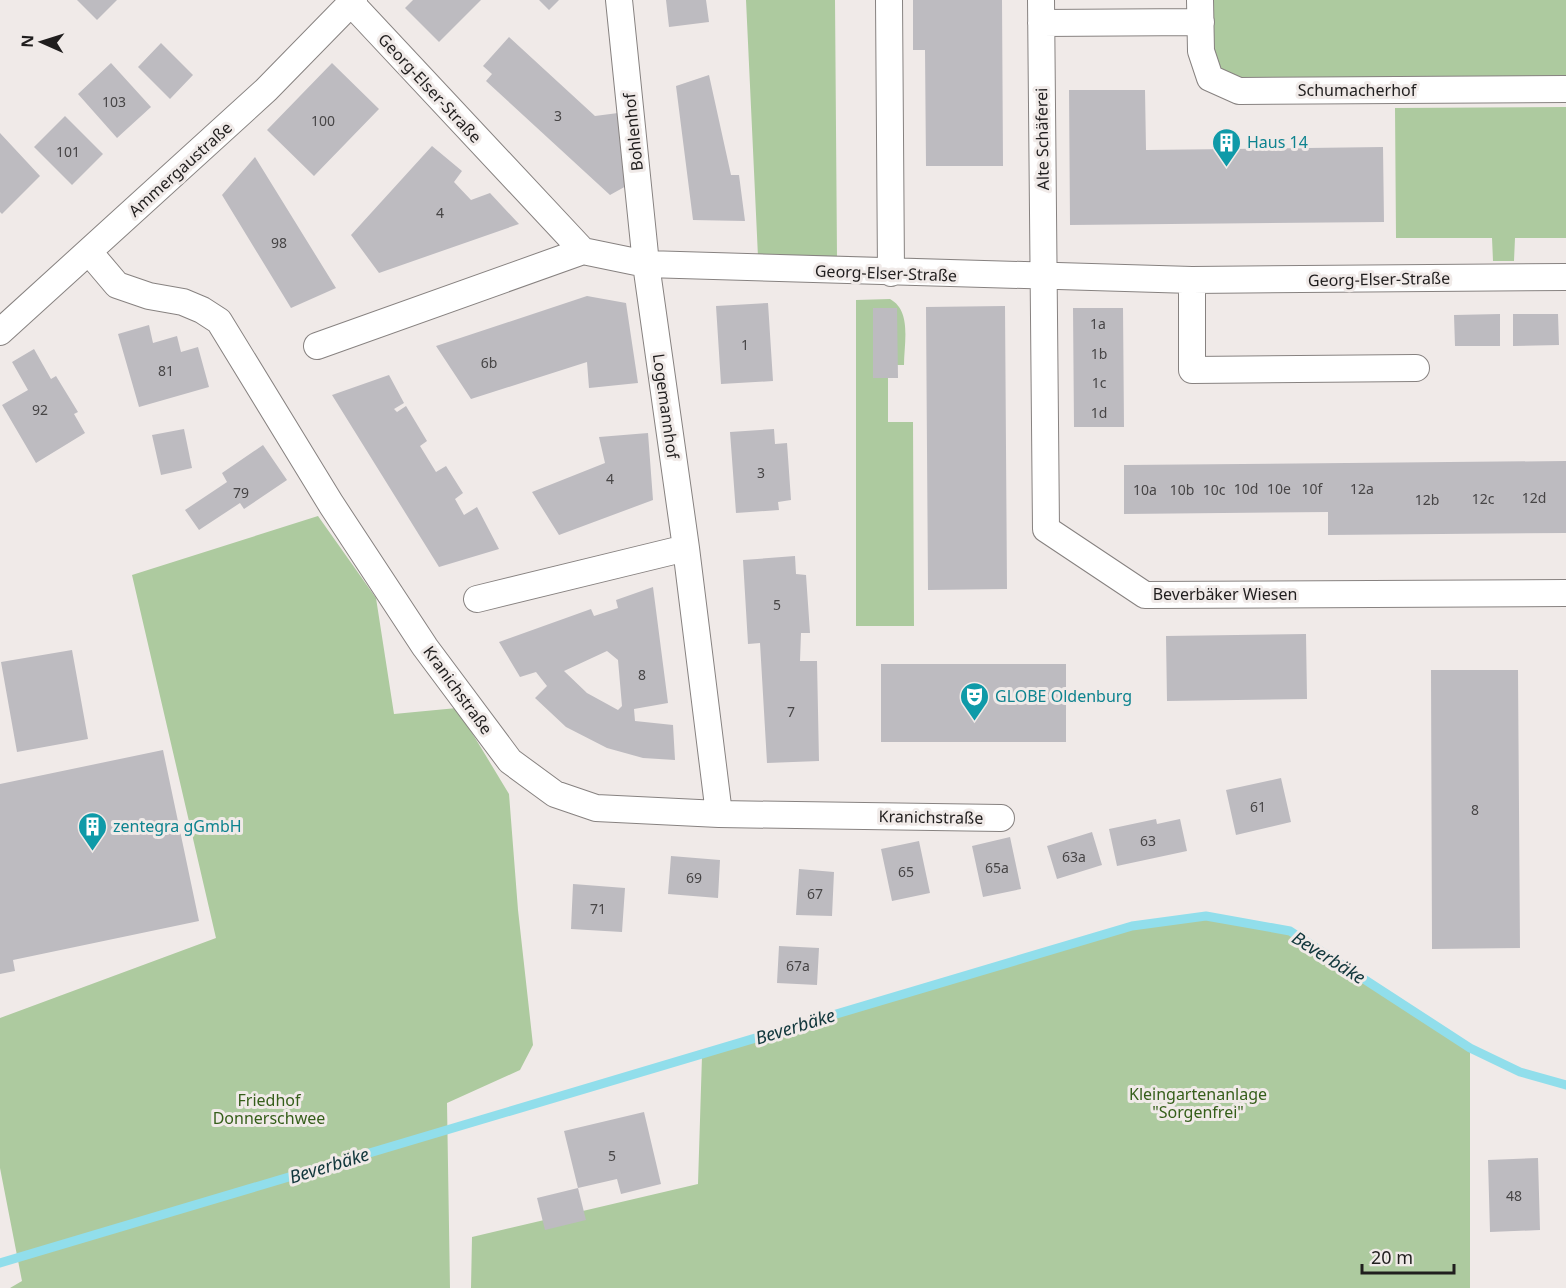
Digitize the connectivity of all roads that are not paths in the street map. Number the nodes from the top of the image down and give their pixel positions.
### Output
1 (619, 0) edge
2 (889, 0) edge
3 (353, 2) edge
4 (1041, 11) edge
5 (1200, 11) edge
6 (1566, 89) edge
7 (583, 251) junction
8 (89, 252) junction
9 (646, 264) junction
10 (891, 273) junction
11 (1566, 277) edge
12 (1044, 278) junction
13 (1192, 280) junction
14 (0, 332) edge
15 (317, 346) dead end
16 (1416, 368) dead end
17 (686, 548) junction
18 (1566, 593) edge
19 (477, 599) dead end
20 (719, 814) junction
21 (1001, 818) dead end

1 - 9 street, Bohlenhof
2 - 10 street
3 - 7 street, Georg-Elser-Straße
3 - 8 street, Ammergaustraße
4 - 5 street, Schumacherhof
4 - 12 street, Alte Schäferei
5 - 6 street, Schumacherhof
7 - 9 street, Georg-Elser-Straße
7 - 15 street
8 - 14 street, Ammergaustraße
8 - 20 street, Kranichstraße
9 - 10 street, Georg-Elser-Straße
9 - 17 street, Logemannhof
10 - 12 street, Georg-Elser-Straße
11 - 13 street, Georg-Elser-Straße
12 - 13 street, Georg-Elser-Straße
12 - 18 street, Beverbäker Wiesen
13 - 16 street
17 - 19 street
17 - 20 street, Logemannhof
20 - 21 street, Kranichstraße

